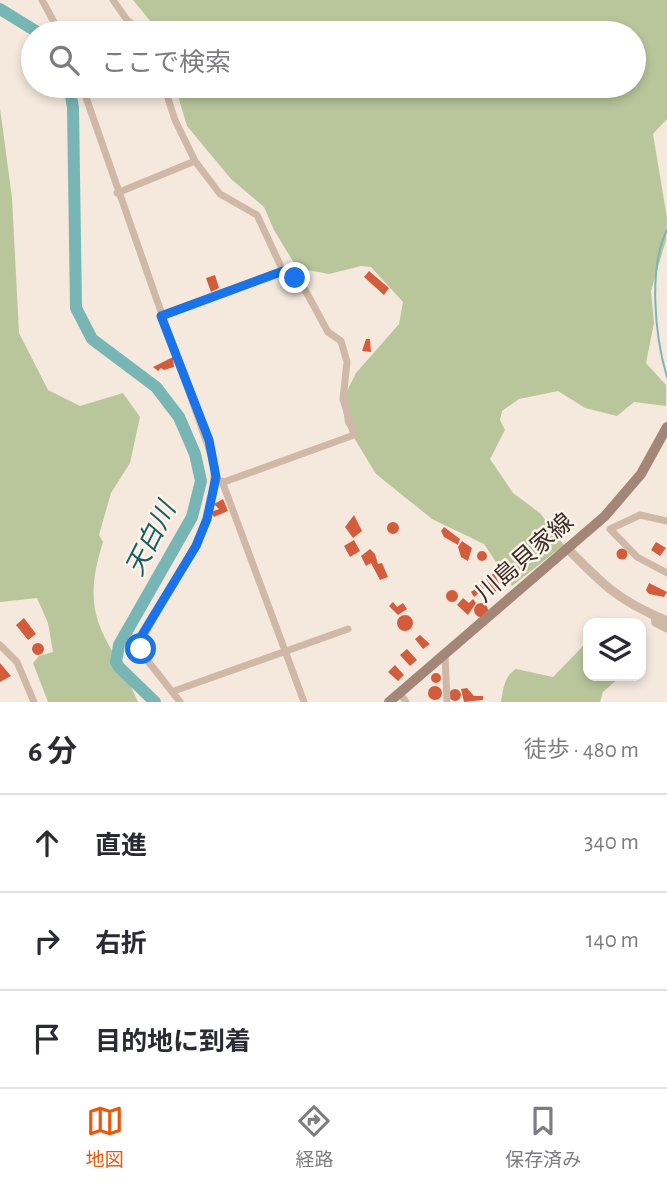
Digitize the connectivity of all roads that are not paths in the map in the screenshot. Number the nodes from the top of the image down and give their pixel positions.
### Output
1 (113, 0) edge
2 (46, 1) edge
3 (55, 21) edge
4 (128, 21) edge
5 (86, 98) edge
6 (168, 98) edge
7 (195, 161) junction
8 (117, 192) junction
9 (283, 271) junction
10 (161, 316) junction
11 (667, 427) edge
12 (216, 477) junction
13 (224, 482) junction
14 (667, 521) edge
15 (568, 548) junction
16 (667, 573) edge
17 (654, 615) junction
18 (667, 621) edge
19 (348, 629) dead end
20 (667, 629) edge
21 (0, 645) edge
22 (286, 652) junction
23 (445, 654) junction
24 (174, 691) junction
25 (403, 697) edge
26 (34, 702) edge
27 (180, 702) edge
28 (304, 702) edge
29 (389, 702) edge
30 (447, 702) edge

1 - 4 street
2 - 3 street
5 - 8 street
6 - 7 street
7 - 8 street
7 - 9 street
8 - 10 street
9 - 10 street
9 - 13 street
10 - 12 street
11 - 15 main road, 川島貝家線
12 - 13 street
12 - 24 street
13 - 22 street
14 - 16 street
15 - 17 street
15 - 23 main road, 川島貝家線
17 - 18 street
17 - 20 street
19 - 22 street
21 - 26 street
22 - 24 street
22 - 28 street
23 - 25 main road, 川島貝家線
23 - 30 street
24 - 27 street
25 - 29 main road, 川島貝家線

